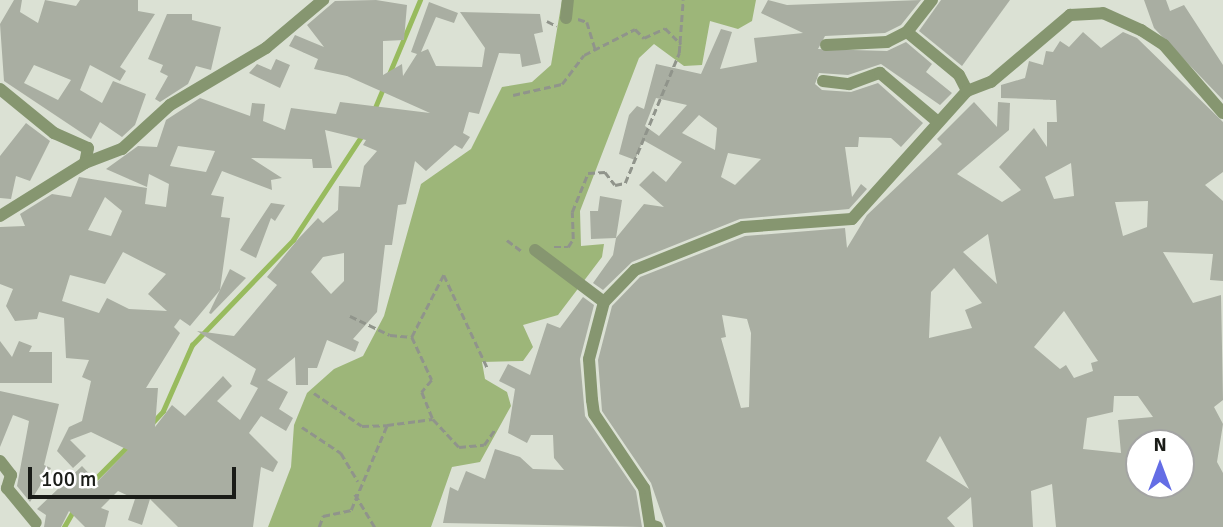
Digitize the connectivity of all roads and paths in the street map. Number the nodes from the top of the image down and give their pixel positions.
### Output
1 (323, 0) edge
2 (568, 0) edge
3 (683, 0) edge
4 (932, 0) edge
5 (566, 18) dead end
6 (907, 32) junction
7 (681, 44) junction
8 (826, 45) dead end
9 (824, 81) dead end
10 (0, 89) edge
11 (967, 91) junction
12 (513, 96) dead end
13 (1223, 113) edge
14 (938, 122) junction
15 (85, 163) junction
16 (0, 216) edge
17 (507, 240) dead end
18 (535, 250) junction
19 (604, 302) junction
20 (350, 316) dead end
21 (412, 337) junction
22 (488, 369) dead end
23 (314, 393) dead end
24 (433, 419) junction
25 (387, 425) junction
26 (302, 427) dead end
27 (495, 429) dead end
28 (0, 461) edge
29 (358, 481) junction
30 (355, 494) junction
31 (36, 523) dead end
32 (376, 525) edge
33 (319, 527) edge
34 (382, 527) edge
35 (657, 527) edge

1 - 15 street
2 - 5 street
3 - 7 path
4 - 6 street
6 - 8 street
6 - 11 street
7 - 12 path
7 - 18 path
9 - 14 street
10 - 15 street
11 - 13 street
11 - 14 street
14 - 19 street
15 - 16 street
17 - 18 path
18 - 19 street
19 - 35 street
20 - 21 path
21 - 22 path
21 - 24 path
23 - 25 path
24 - 25 path
24 - 27 path
25 - 29 path
26 - 29 path
28 - 31 street
29 - 30 path
30 - 32 path
30 - 33 path
32 - 34 path

